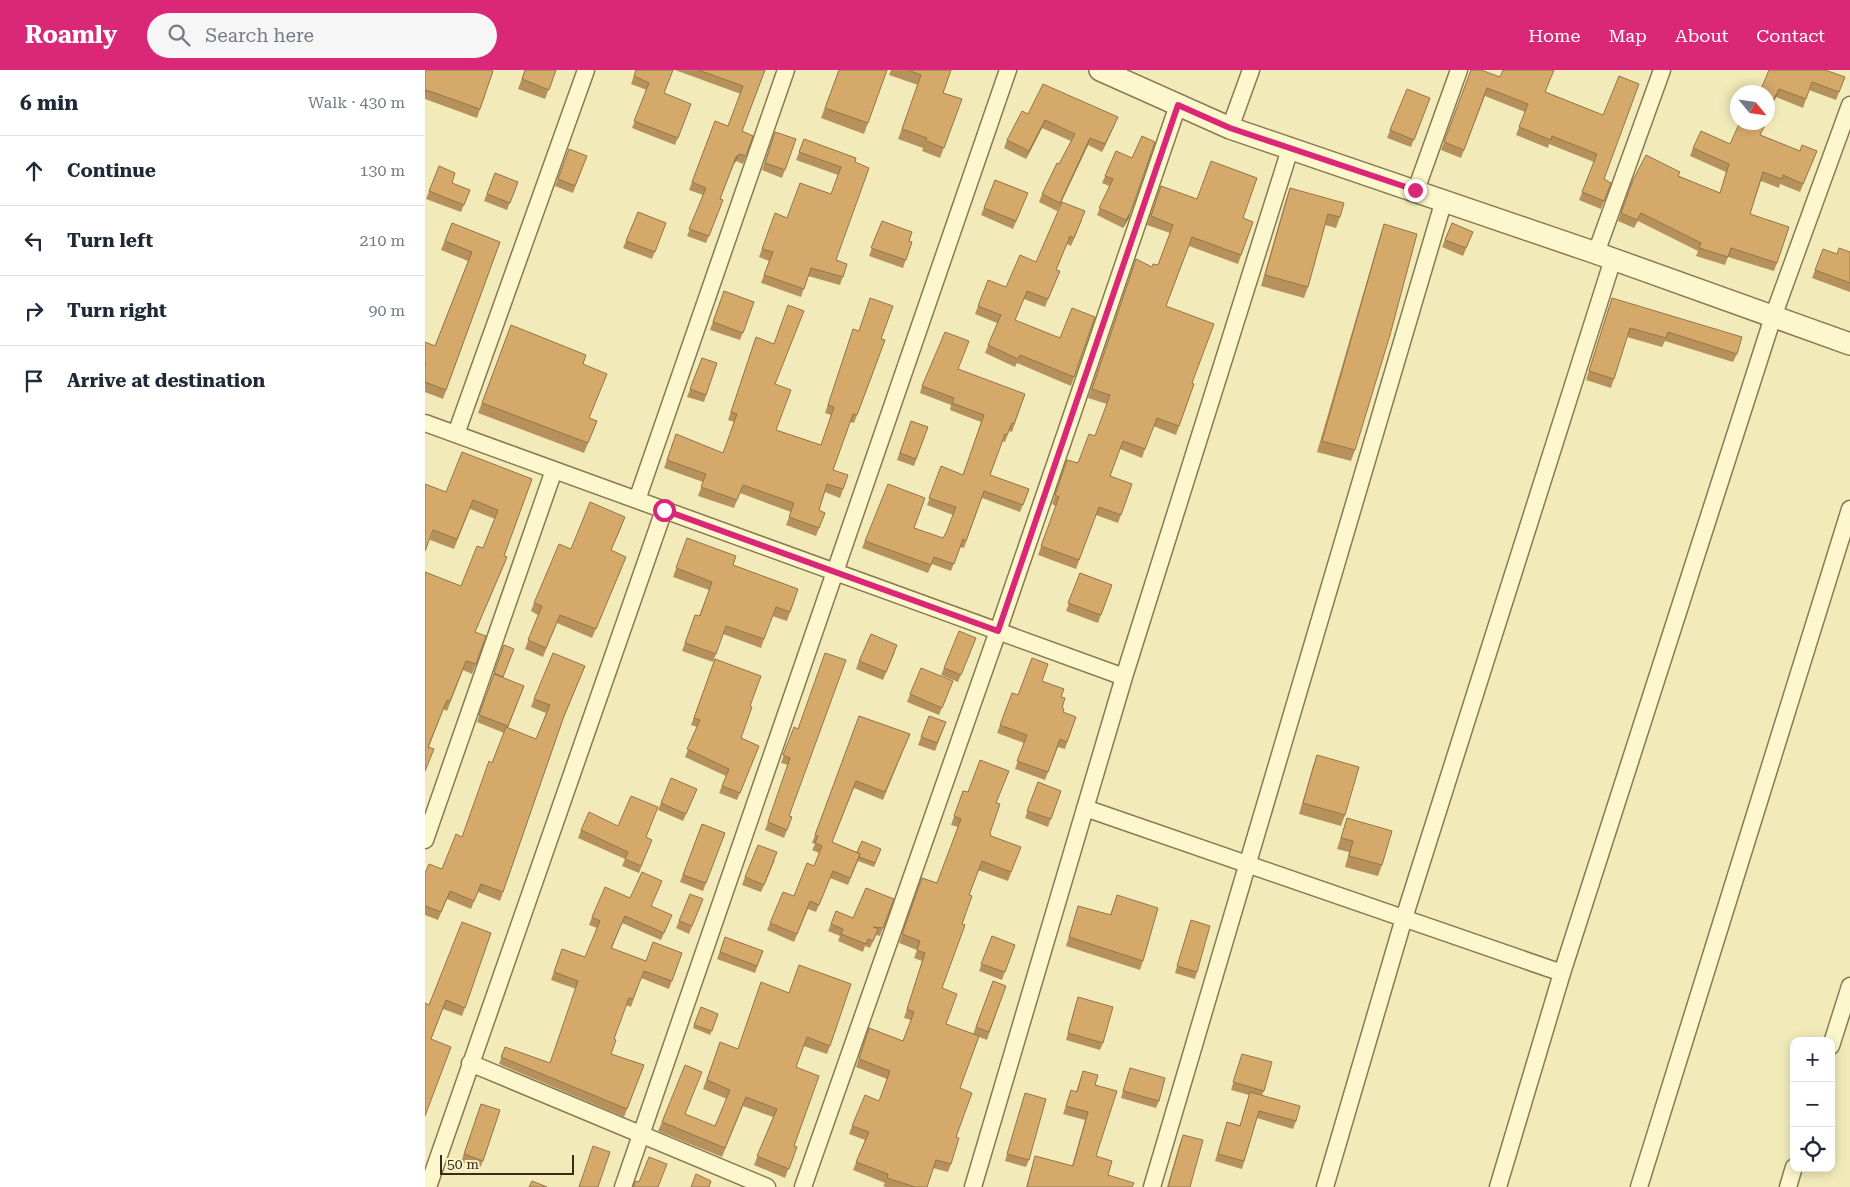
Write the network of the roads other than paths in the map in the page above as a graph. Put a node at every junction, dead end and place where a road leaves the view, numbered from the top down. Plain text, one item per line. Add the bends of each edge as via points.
1 (586, 70) edge
2 (786, 70) edge
3 (1009, 70) edge
4 (1100, 70) edge
5 (1251, 70) edge
6 (1459, 70) edge
7 (1662, 70) edge
8 (1178, 105) junction
9 (1850, 105) edge
10 (1230, 128) junction
11 (1290, 149) junction
12 (1415, 190) junction
13 (1444, 200) junction
14 (1604, 256) junction
15 (1773, 317) junction
16 (1850, 344) edge
17 (425, 423) edge
18 (456, 434) junction
19 (554, 470) junction
20 (637, 500) junction
21 (1850, 509) edge
22 (664, 510) junction
23 (835, 572) junction
24 (998, 631) junction
25 (1124, 677) junction
26 (1085, 808) junction
27 (425, 840) edge
28 (1247, 864) junction
29 (1404, 918) junction
30 (1562, 974) junction
31 (1850, 986) edge
32 (1834, 1037) edge
33 (470, 1063) junction
34 (642, 1133) junction
35 (1792, 1172) edge
36 (428, 1187) edge
37 (623, 1187) edge
38 (767, 1187) edge
39 (803, 1187) edge
40 (973, 1187) edge
41 (1151, 1187) edge
42 (1325, 1187) edge
43 (1498, 1187) edge
44 (1639, 1187) edge
45 (1788, 1187) edge

1 - 18 street
2 - 20 street
3 - 23 street
4 - 8 street
5 - 10 street
6 - 12 street
7 - 14 street
8 - 10 street
8 - 24 street
9 - 15 street
10 - 11 street
11 - 12 street
11 - 25 street
12 - 13 street
13 - 14 street
13 - 28 street
14 - 15 street
14 - 29 street
15 - 16 street
15 - 30 street
17 - 18 street
18 - 19 street
19 - 20 street
19 - 27 street
20 - 22 street
21 - 44 street
22 - 23 street
22 - 33 street
23 - 24 street
23 - 34 street
24 - 25 street
24 - 39 street
25 - 26 street
26 - 28 street
26 - 40 street
28 - 29 street
28 - 41 street
29 - 30 street
29 - 42 street
30 - 43 street
31 - 32 street
33 - 34 street
33 - 36 street
34 - 37 street
34 - 38 street
35 - 45 street

